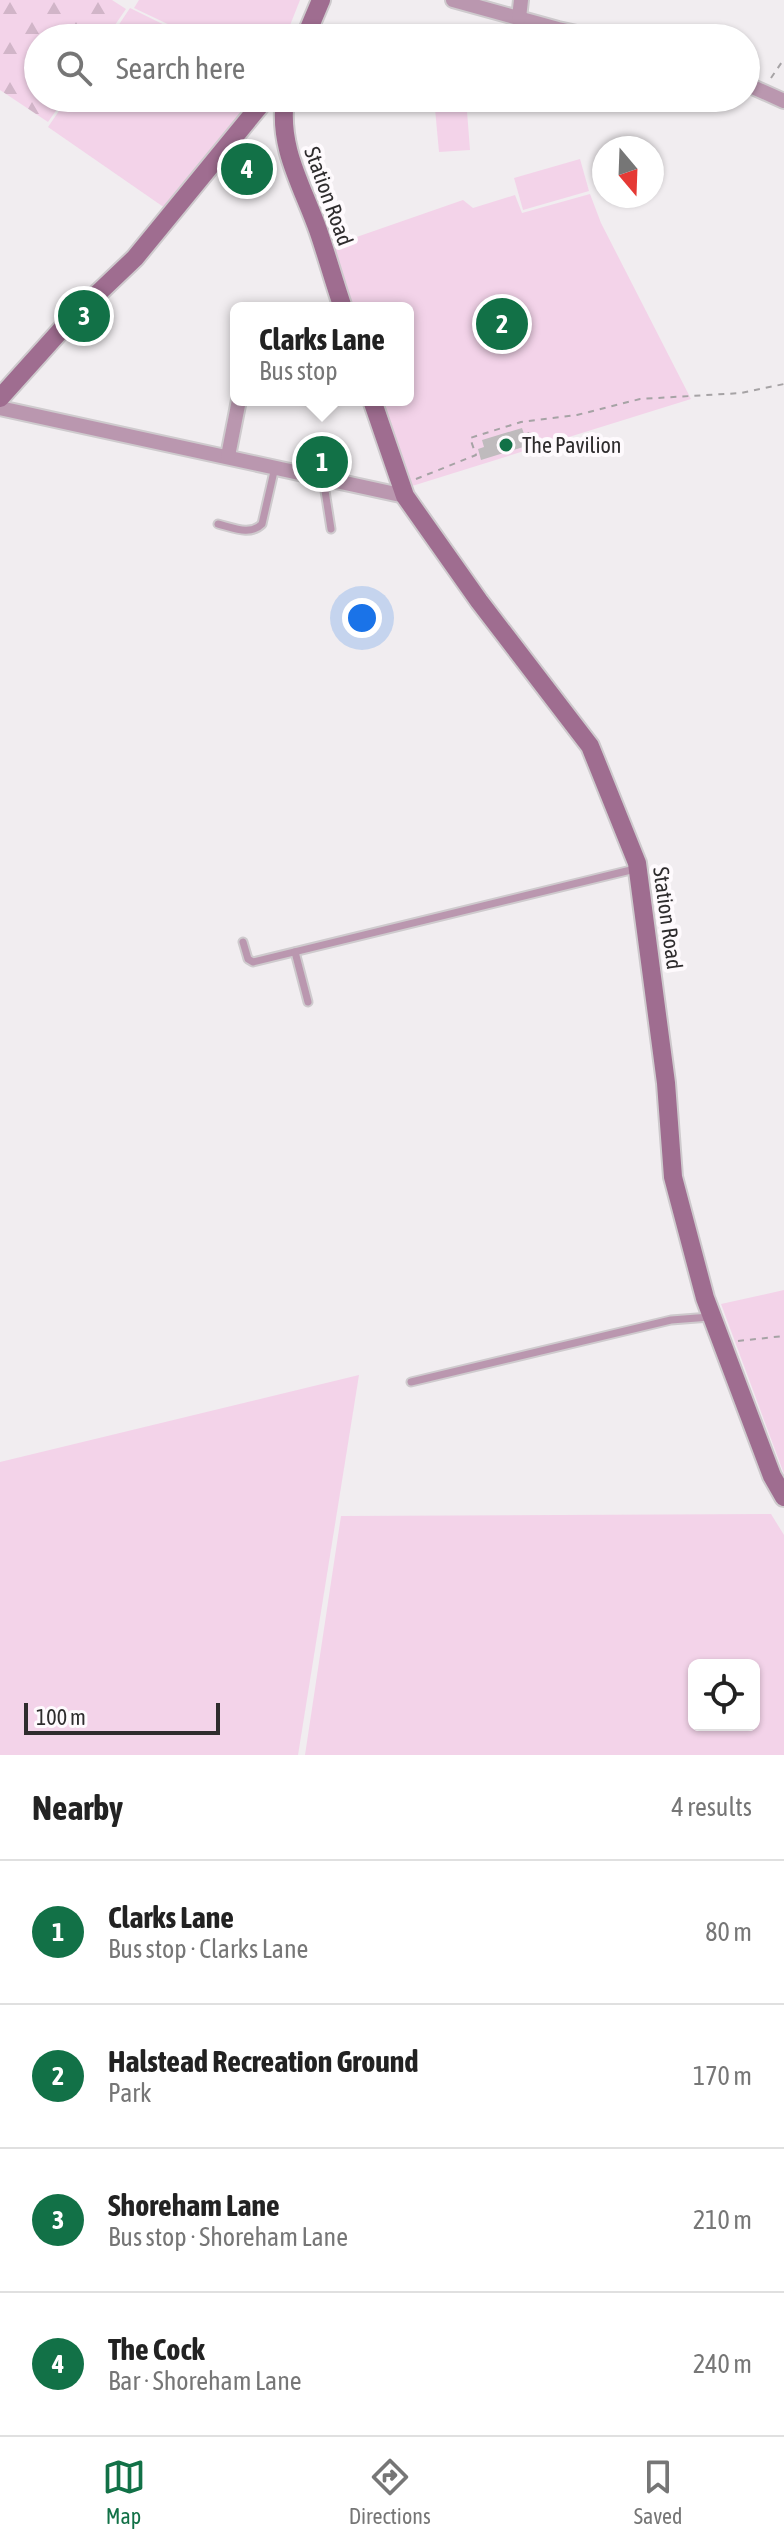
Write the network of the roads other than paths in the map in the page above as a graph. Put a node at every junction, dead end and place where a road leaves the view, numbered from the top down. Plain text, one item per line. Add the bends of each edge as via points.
1 (321, 0) edge
2 (453, 0) edge
3 (521, 0) edge
4 (519, 18) junction
5 (311, 24) edge
6 (543, 24) edge
7 (760, 89) edge
8 (784, 101) edge
9 (255, 112) edge
10 (284, 112) edge
11 (341, 302) edge
12 (0, 398) edge
13 (238, 406) edge
14 (374, 406) edge
15 (0, 408) edge
16 (228, 456) junction
17 (275, 467) junction
18 (323, 478) junction
19 (402, 491) junction
20 (218, 524) dead end
21 (331, 529) dead end
22 (637, 869) junction
23 (243, 942) dead end
24 (295, 952) junction
25 (308, 1002) dead end
26 (713, 1317) junction
27 (411, 1382) dead end
28 (784, 1497) edge

1 - 5 street
2 - 4 street
3 - 4 street
4 - 6 street
7 - 8 street
9 - 12 street via 135,258
10 - 11 street, Station Road via 285,147
13 - 16 street
14 - 19 street, Station Road
15 - 16 street
16 - 17 street
17 - 18 street
17 - 20 lane via 259,528 248,532
18 - 19 street
18 - 21 lane
19 - 22 street, Station Road via 590,746
22 - 24 lane
22 - 26 street, Station Road via 673,1177
23 - 24 lane via 253,962
24 - 25 lane
26 - 27 lane via 671,1320
26 - 28 street, Station Road

